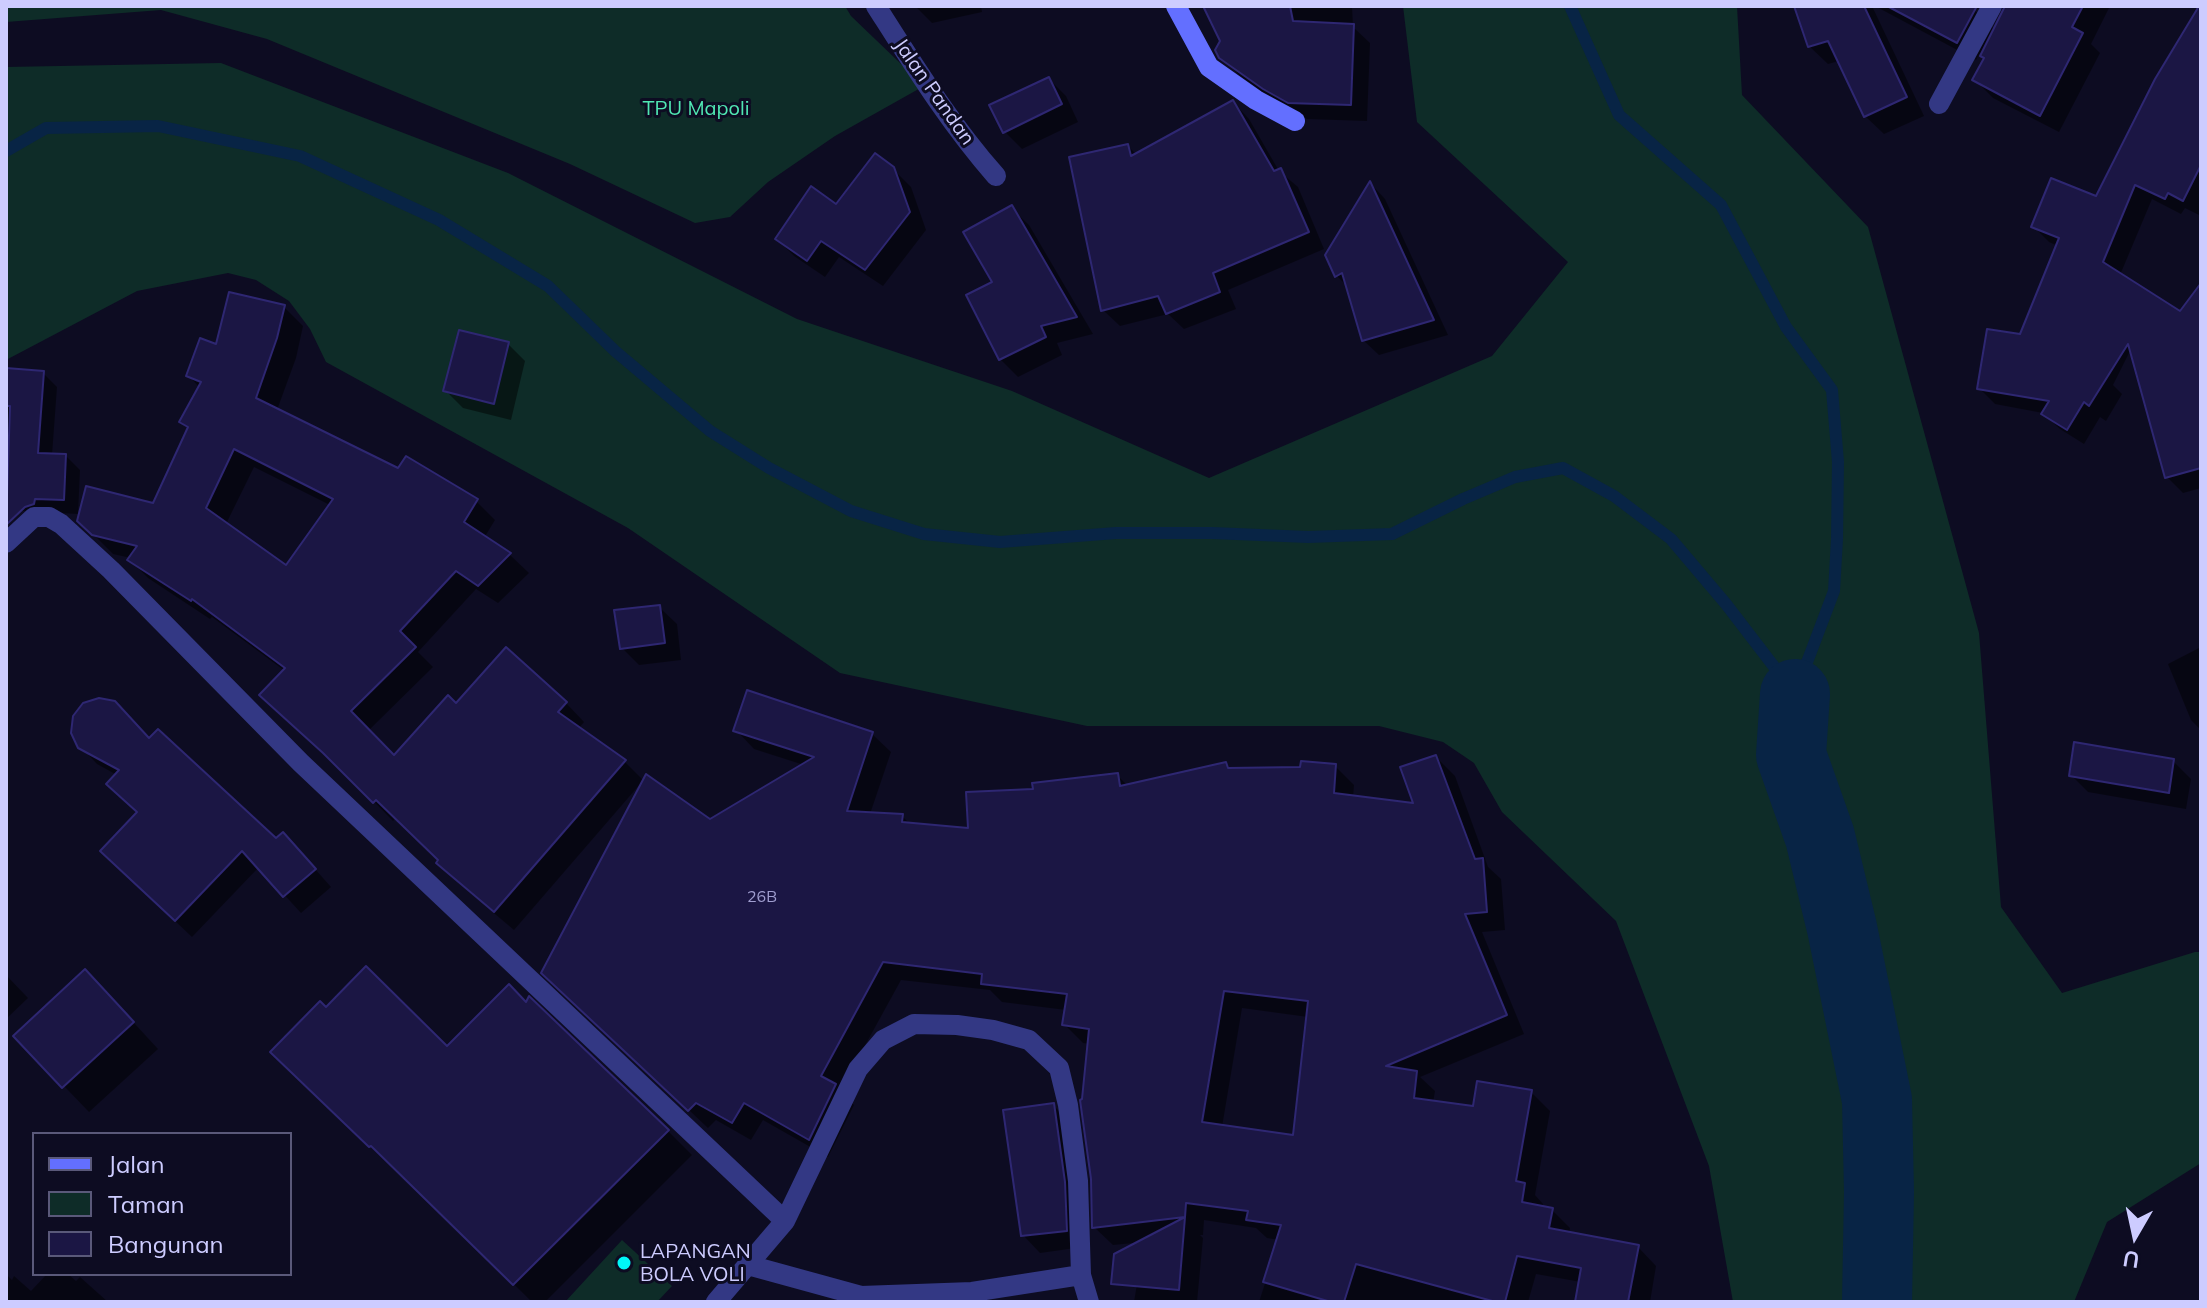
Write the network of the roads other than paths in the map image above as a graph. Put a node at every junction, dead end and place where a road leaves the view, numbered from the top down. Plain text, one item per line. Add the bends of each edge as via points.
1 (876, 6) edge
2 (1176, 6) edge
3 (1992, 6) edge
4 (1939, 104) dead end
5 (1295, 121) dead end
6 (996, 176) dead end
7 (6, 543) edge
8 (785, 1221) junction
9 (748, 1265) junction
10 (1081, 1275) junction
11 (716, 1302) edge
12 (1089, 1302) edge

1 - 6 street, Jalan Pandan
2 - 5 street via 1209,67
3 - 4 street
7 - 8 street via 34,517 61,524 301,763
8 - 9 street
8 - 10 street via 858,1069 883,1040 914,1024 993,1030 1029,1040 1059,1068 1078,1181
9 - 10 street via 861,1296 972,1292
9 - 11 street
10 - 12 street

